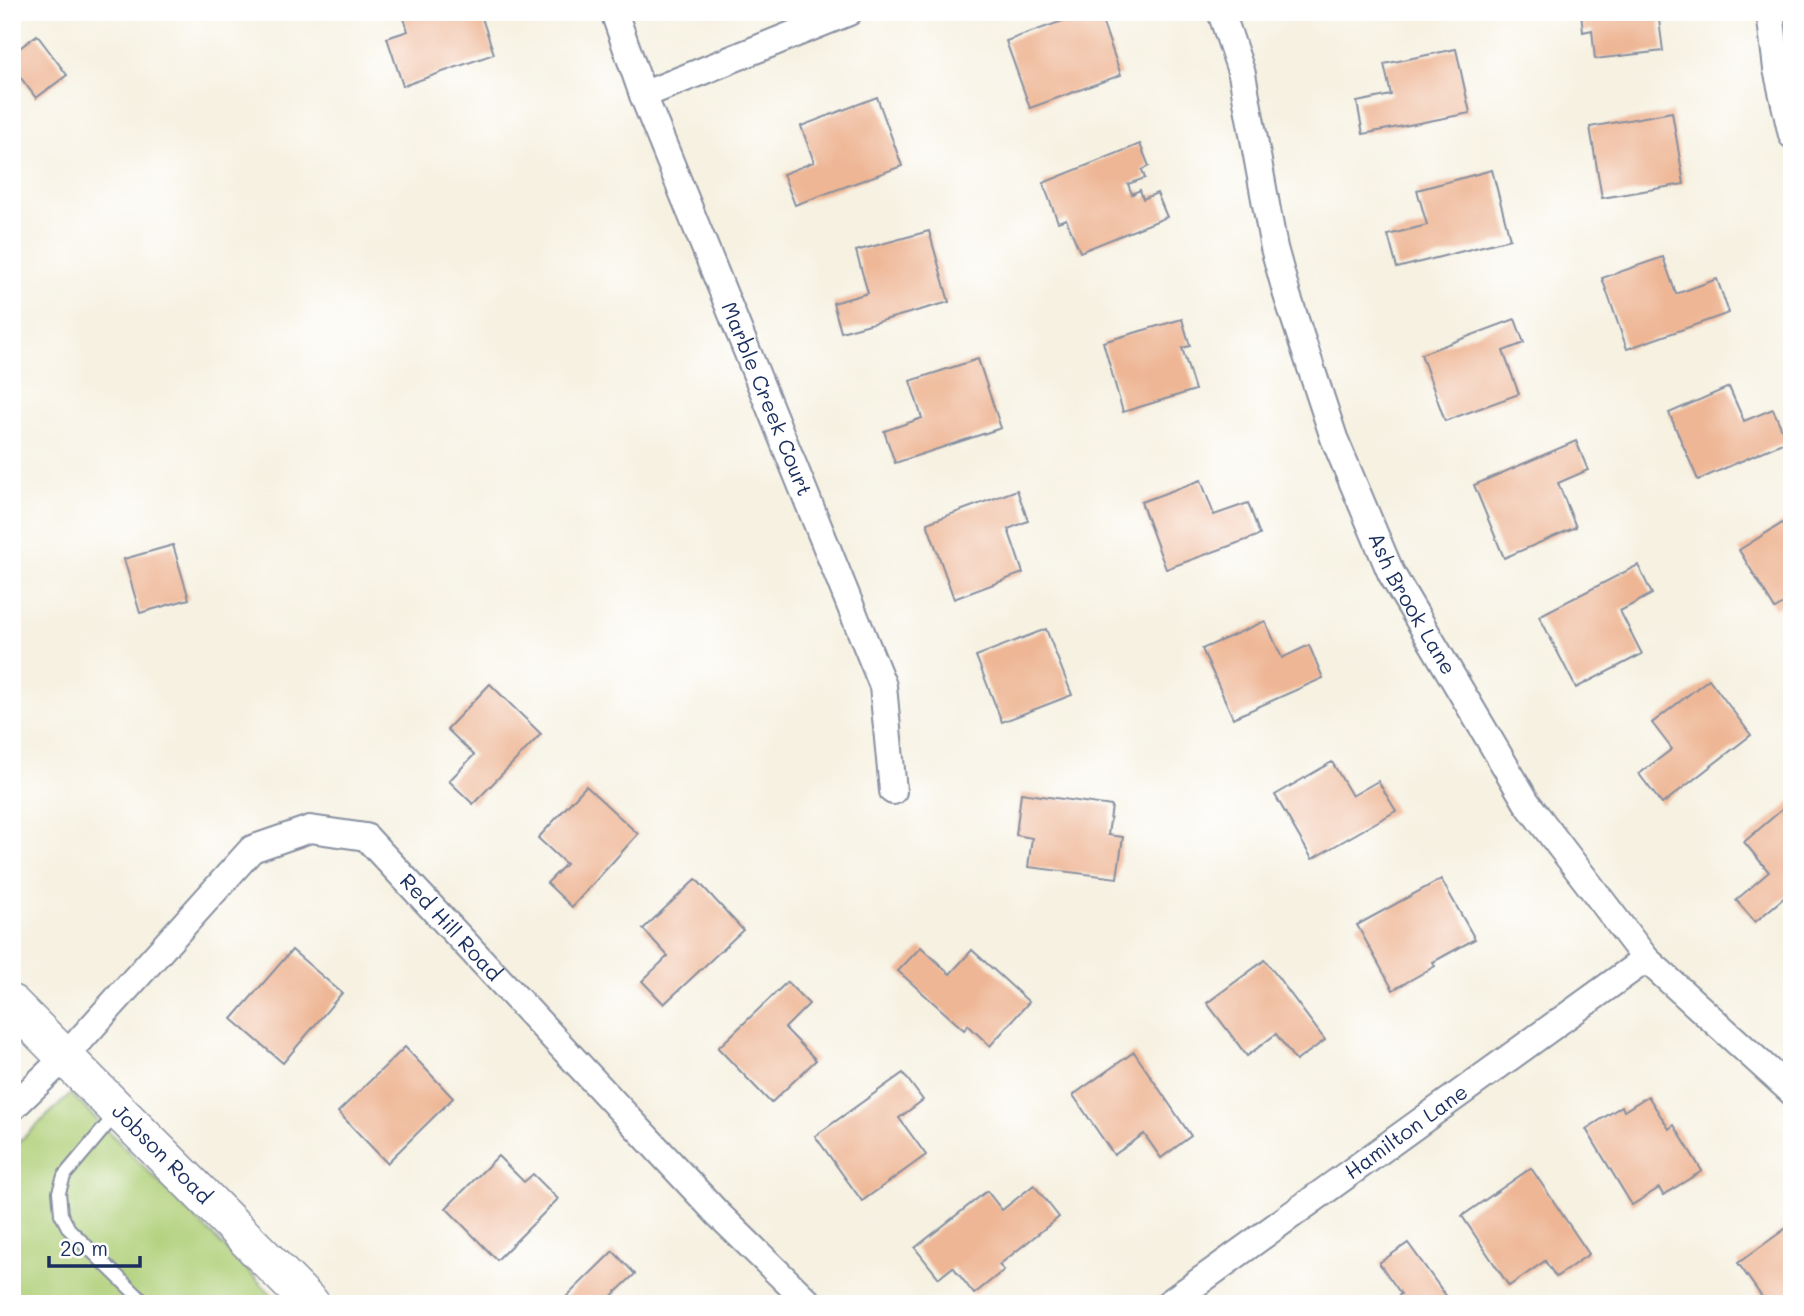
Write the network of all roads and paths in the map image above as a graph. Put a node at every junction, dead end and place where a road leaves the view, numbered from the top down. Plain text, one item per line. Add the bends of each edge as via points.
1 (614, 12) edge
2 (849, 12) edge
3 (1221, 12) edge
4 (1770, 12) edge
5 (643, 95) junction
6 (1792, 135) edge
7 (893, 791) dead end
8 (1646, 959) junction
9 (12, 1004) edge
10 (64, 1058) junction
11 (1792, 1092) edge
12 (12, 1108) edge
13 (118, 1111) junction
14 (146, 1304) edge
15 (311, 1304) edge
16 (810, 1304) edge
17 (1168, 1304) edge

1 - 5 street, Marble Creek Court
2 - 5 street
3 - 8 street, Ash Brook Lane via 1242,74 1287,295 1334,438 1391,573 1527,803
4 - 6 street
5 - 7 street, Marble Creek Court via 883,686
8 - 11 street, Ash Brook Lane
8 - 17 street, Hamilton Lane
9 - 10 street, Jobson Road
10 - 12 street, Red Hill Road
10 - 13 street, Jobson Road
10 - 16 street, Red Hill Road via 252,849 310,829 366,837 718,1214
13 - 14 lane via 64,1176 59,1192 61,1214 69,1229
13 - 15 street, Jobson Road

